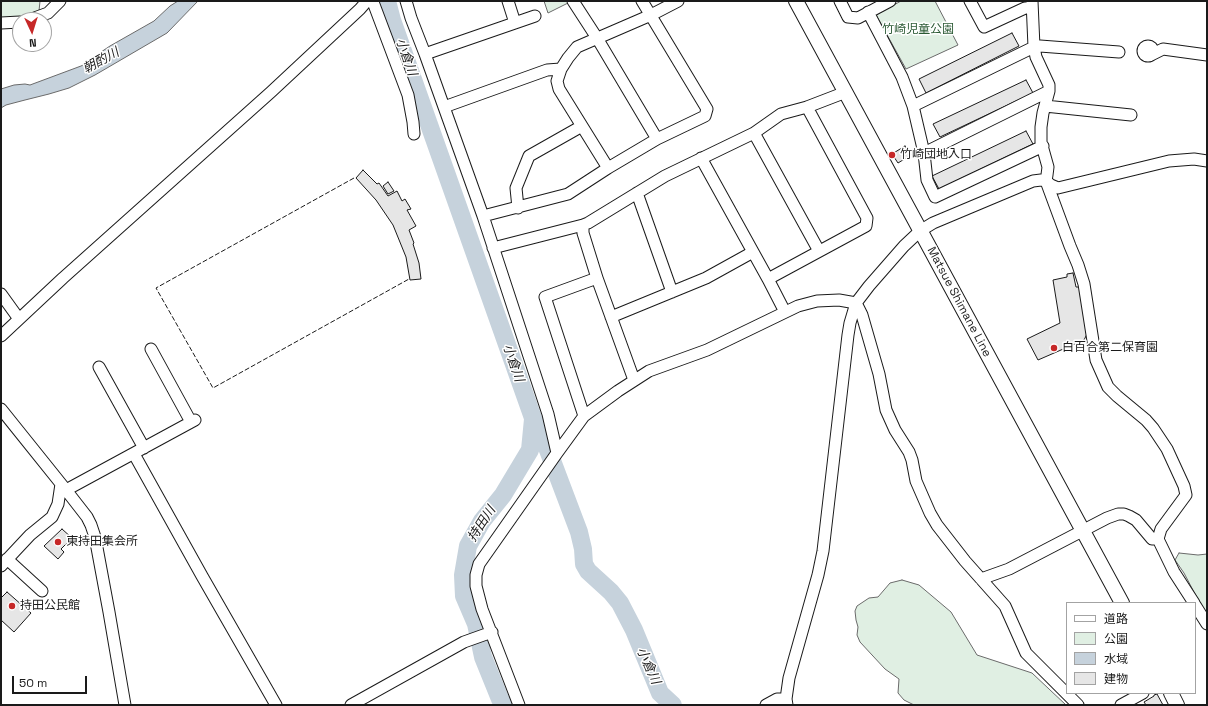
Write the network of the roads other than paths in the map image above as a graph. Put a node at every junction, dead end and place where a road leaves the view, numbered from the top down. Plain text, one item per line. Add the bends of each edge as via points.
1 (60, 1) edge
2 (406, 1) edge
3 (508, 1) edge
4 (573, 1) edge
5 (642, 1) edge
6 (678, 1) edge
7 (796, 1) edge
8 (840, 1) edge
9 (890, 1) edge
10 (970, 1) edge
11 (370, 2) edge
12 (1032, 4) edge
13 (49, 12) edge
14 (868, 12) junction
15 (651, 15) junction
16 (535, 16) dead end
17 (12, 22) edge
18 (1, 23) edge
19 (515, 23) junction
20 (596, 38) junction
21 (1034, 47) junction
22 (1119, 52) dead end
23 (425, 54) junction
24 (1151, 55) dead end
25 (1207, 55) edge
26 (561, 69) junction
27 (1049, 91) junction
28 (846, 92) junction
29 (913, 106) junction
30 (1045, 106) junction
31 (444, 107) junction
32 (807, 107) junction
33 (1131, 114) dead end
34 (582, 126) junction
35 (754, 132) junction
36 (414, 134) dead end
37 (657, 139) junction
38 (1043, 146) junction
39 (924, 153) junction
40 (701, 158) junction
41 (1207, 160) edge
42 (608, 168) junction
43 (1046, 181) junction
44 (637, 193) junction
45 (518, 208) junction
46 (483, 216) junction
47 (583, 225) junction
48 (920, 230) junction
49 (492, 248) junction
50 (819, 251) junction
51 (753, 252) junction
52 (597, 278) junction
53 (768, 279) junction
54 (672, 292) junction
55 (1, 294) edge
56 (856, 303) junction
57 (785, 312) junction
58 (611, 317) junction
59 (19, 319) junction
60 (1, 336) edge
61 (151, 349) dead end
62 (99, 367) dead end
63 (634, 380) junction
64 (1, 409) edge
65 (584, 416) junction
66 (139, 451) junction
67 (556, 454) junction
68 (64, 487) junction
69 (1082, 531) junction
70 (1158, 539) junction
71 (4, 563) edge
72 (981, 579) junction
73 (42, 591) dead end
74 (1121, 602) edge
75 (1193, 602) edge
76 (1196, 607) edge
77 (1207, 624) edge
78 (490, 632) junction
79 (1066, 693) edge
80 (1067, 694) edge
81 (1141, 694) edge
82 (1172, 694) edge
83 (786, 702) edge
84 (125, 705) edge
85 (276, 705) edge
86 (351, 705) edge
87 (519, 705) edge
88 (766, 705) edge
89 (1078, 705) edge
90 (1121, 705) edge
91 (1177, 705) edge

1 - 13 street
2 - 23 street
3 - 19 street
4 - 20 street
5 - 15 street
6 - 15 street
7 - 28 main road, Matsue Shimane Line
8 - 14 street via 848,18 858,18
9 - 14 street
10 - 12 street via 984,27
11 - 36 street via 408,95
11 - 59 street
12 - 21 street
14 - 29 street via 902,77
15 - 20 street
15 - 37 street via 707,109 705,116
16 - 19 street
17 - 18 street
19 - 23 street
20 - 26 street via 578,48
20 - 37 street
21 - 22 street
21 - 27 street via 1036,57 1048,80
21 - 29 street
23 - 31 street
24 - 25 street via 1163,48
26 - 31 street via 547,70
26 - 34 street via 557,81 559,89
27 - 30 street
27 - 39 street
28 - 32 street
28 - 48 main road, Matsue Shimane Line
29 - 39 street
30 - 33 street
30 - 38 street via 1040,135
31 - 46 street
32 - 35 street via 781,114
32 - 50 street via 867,218 866,226
34 - 42 street
34 - 45 street via 529,156 516,188
35 - 40 street
35 - 50 street
37 - 42 street
38 - 39 street via 935,197 927,180
38 - 43 street via 1048,167
40 - 44 street
40 - 51 street
41 - 43 street via 1169,161 1058,188
42 - 45 street via 568,194
43 - 48 street via 1033,181
43 - 70 street via 1084,284 1096,360 1108,387 1153,428 1167,449 1184,486 1186,495 1160,529
44 - 47 street
44 - 54 street
45 - 46 street
46 - 49 street
47 - 49 street
47 - 52 street via 583,233
48 - 56 street
48 - 69 main road, Matsue Shimane Line
49 - 67 street via 548,414
50 - 53 street
51 - 53 street
51 - 54 street via 706,278
52 - 58 street
52 - 65 street via 545,298
53 - 57 street
54 - 58 street
55 - 59 street
56 - 57 street via 817,300
56 - 72 street via 862,315 879,374 886,410 909,452 916,480 930,513 948,540
56 - 83 street via 848,335 823,551 789,678
57 - 63 street via 707,350 649,371
58 - 63 street
59 - 60 street
61 - 66 street via 193,421
62 - 66 street
63 - 65 street
64 - 68 street
65 - 67 street
66 - 68 street
66 - 85 street via 202,576
67 - 78 street via 479,564 476,586
68 - 71 street via 52,517 30,535
68 - 84 street via 87,517 95,538
69 - 70 street via 1113,515 1124,514 1136,520 1152,539
69 - 72 street via 1009,569
69 - 74 main road, Matsue Shimane Line
70 - 75 street
71 - 73 street
72 - 79 street via 1005,606 1026,653
76 - 77 street
78 - 86 street via 467,641
78 - 87 street
80 - 89 street
81 - 90 street
82 - 91 main road
83 - 88 street via 777,700

